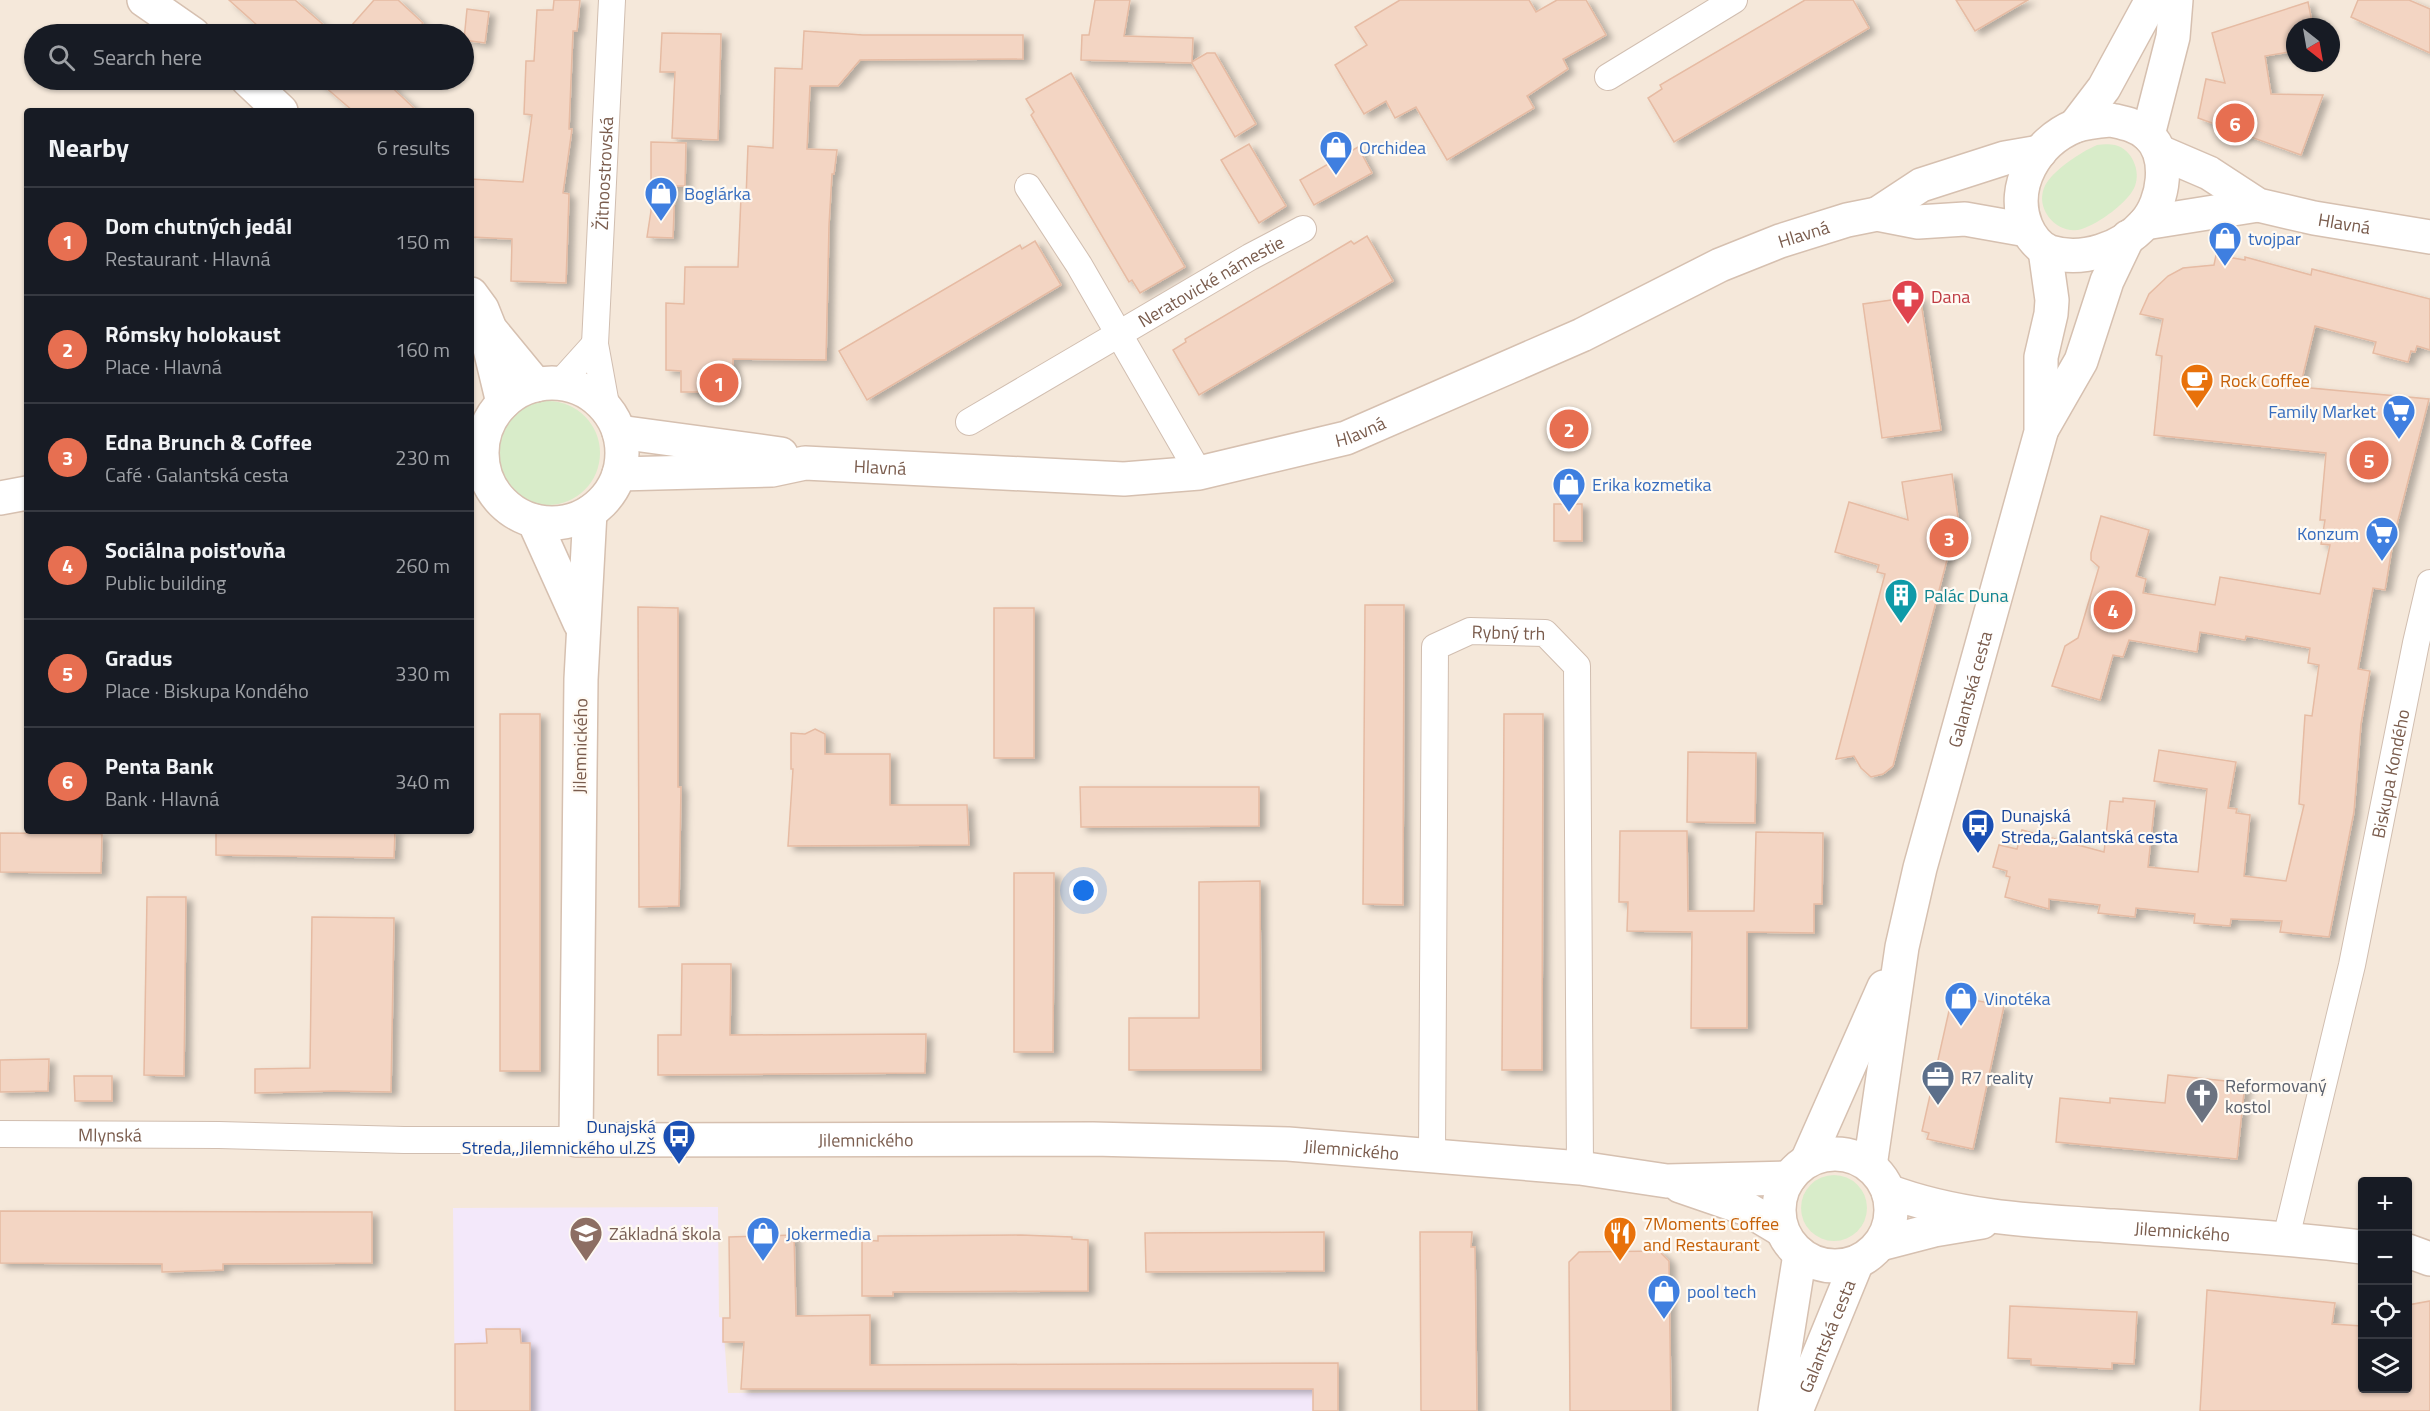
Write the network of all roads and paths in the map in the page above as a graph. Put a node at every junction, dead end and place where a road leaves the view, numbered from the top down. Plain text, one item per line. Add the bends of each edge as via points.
1 (144, 0) edge
2 (612, 0) edge
3 (1734, 0) edge
4 (2163, 0) edge
5 (2175, 0) edge
6 (179, 24) edge
7 (1608, 77) dead end
8 (259, 90) edge
9 (278, 108) edge
10 (2075, 126) junction
11 (2154, 144) junction
12 (2040, 152) junction
13 (1028, 187) dead end
14 (2258, 205) junction
15 (1877, 214) junction
16 (1303, 229) dead end
17 (2137, 230) junction
18 (2430, 237) edge
19 (2036, 240) junction
20 (474, 298) edge
21 (489, 329) junction
22 (1120, 335) junction
23 (595, 344) junction
24 (548, 384) junction
25 (503, 403) junction
26 (613, 421) junction
27 (969, 422) dead end
28 (2041, 432) junction
29 (477, 453) edge
30 (805, 463) junction
31 (1199, 473) junction
32 (619, 474) junction
33 (24, 494) edge
34 (0, 498) edge
35 (590, 512) junction
36 (534, 521) junction
37 (2430, 584) edge
38 (582, 627) junction
39 (2423, 645) edge
40 (1902, 947) junction
41 (0, 1134) edge
42 (576, 1140) junction
43 (1432, 1154) junction
44 (1580, 1168) junction
45 (1798, 1169) junction
46 (1879, 1179) junction
47 (1667, 1181) junction
48 (2002, 1218) junction
49 (2286, 1238) junction
50 (1791, 1242) junction
51 (2358, 1247) edge
52 (2412, 1252) edge
53 (1868, 1253) junction
54 (2430, 1259) edge
55 (1775, 1411) edge
56 (1796, 1411) edge

1 - 6 main road
2 - 23 street, Žitnoostrovská
3 - 7 street
4 - 10 main road via 2147,9 2104,88
5 - 11 main road via 2173,37
8 - 9 main road
10 - 11 main road via 2110,120 2131,124
10 - 12 main road
11 - 14 main road
11 - 17 main road via 2162,177 2158,201
12 - 15 main road via 2005,158 1921,185
12 - 19 main road via 2027,169 2020,194 2021,215
13 - 22 street, Neratovické námestie
14 - 17 main road
14 - 18 main road, Hlavná
15 - 19 main road via 1918,222 1965,219
15 - 31 main road, Hlavná via 1780,241 1720,265 1582,336 1346,438
16 - 22 street, Neratovické námestie
17 - 19 main road via 2107,249 2088,255 2066,257
17 - 28 main road via 2107,281 2081,361
19 - 28 main road via 2052,300 2041,357
20 - 21 main road
21 - 24 main road
21 - 25 main road
22 - 27 street, Neratovické námestie
22 - 31 street, Neratovické námestie
23 - 24 street
23 - 26 street, Žitnoostrovská
24 - 25 main road via 519,392
24 - 26 main road via 585,391
25 - 29 main road
26 - 30 main road, Hlavná via 776,452
26 - 32 main road via 622,449
28 - 40 main road, Galantská cesta via 1920,868
29 - 36 main road via 496,495 513,512
30 - 31 main road, Hlavná via 1124,480
30 - 32 main road, Hlavná via 772,470
32 - 35 main road via 611,492
33 - 34 main road
35 - 36 main road via 567,522
35 - 38 main road, Jilemnického
36 - 38 main road, Jilemnického
37 - 39 street, Biskupa Kondého
38 - 42 main road, Jilemnického
39 - 49 street, Biskupa Kondého
40 - 45 main road, Galantská cesta
40 - 46 main road, Galantská cesta via 1873,1133
41 - 42 street, Mlynská
42 - 43 main road, Jilemnického via 1094,1139 1288,1144
43 - 44 main road, Jilemnického
43 - 44 street, Rybný trh via 1435,647 1470,631 1545,633 1577,666
44 - 47 main road, Jilemnického
45 - 46 main road via 1822,1155 1838,1154 1854,1157
45 - 47 main road, Jilemnického
45 - 50 main road via 1779,1200 1778,1215
46 - 48 main road, Jilemnického via 1912,1200
46 - 53 main road via 1891,1216 1887,1231
47 - 50 main road, Jilemnického via 1747,1209
48 - 49 main road, Jilemnického
48 - 53 main road, Jilemnického via 1934,1230
49 - 51 main road, Jilemnického
50 - 53 main road via 1813,1262 1827,1266 1842,1266
50 - 55 main road, Galantská cesta
52 - 54 main road
53 - 56 main road, Galantská cesta

